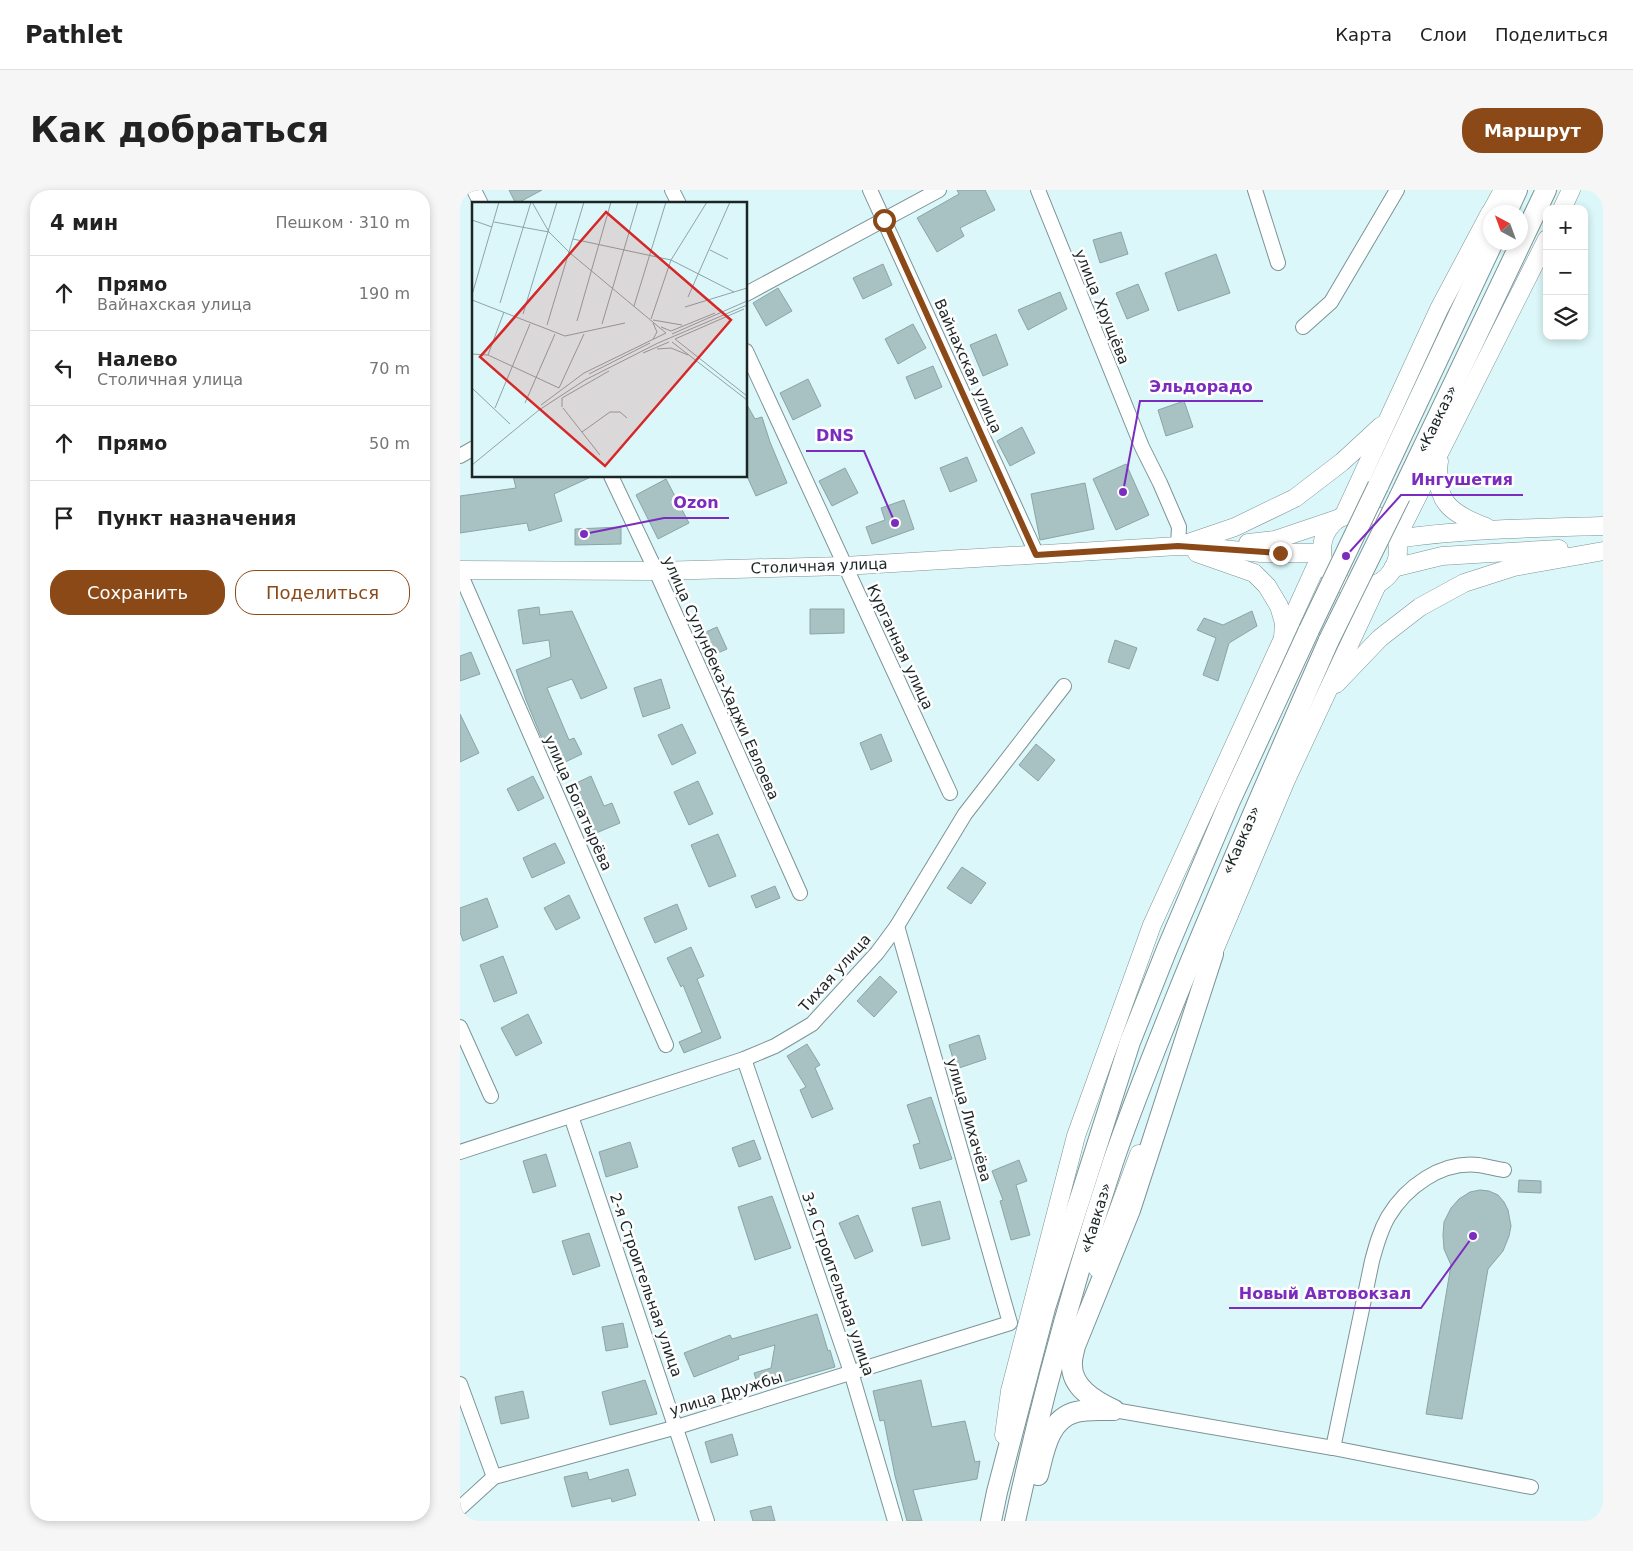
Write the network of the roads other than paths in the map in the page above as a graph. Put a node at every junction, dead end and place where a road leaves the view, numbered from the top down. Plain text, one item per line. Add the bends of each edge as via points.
1 (474, 190) edge
2 (672, 190) edge
3 (870, 190) edge
4 (939, 190) edge
5 (1038, 190) edge
6 (1255, 190) edge
7 (1397, 190) edge
8 (1503, 190) edge
9 (1517, 190) edge
10 (1546, 190) edge
11 (1572, 190) edge
12 (480, 202) edge
13 (678, 202) edge
14 (1495, 205) edge
15 (1510, 205) edge
16 (1564, 205) edge
17 (884, 220) junction
18 (1483, 228) edge
19 (1543, 248) edge
20 (1489, 250) edge
21 (1278, 263) dead end
22 (748, 293) edge
23 (1303, 327) dead end
24 (748, 355) edge
25 (1389, 419) junction
26 (472, 449) edge
27 (1441, 451) junction
28 (460, 456) edge
29 (612, 478) edge
30 (1343, 517) junction
31 (1603, 526) edge
32 (1491, 529) junction
33 (1396, 539) junction
34 (1178, 546) junction
35 (1603, 546) edge
36 (1203, 547) junction
37 (1603, 551) edge
38 (1322, 553) junction
39 (1036, 555) junction
40 (844, 566) junction
41 (1393, 568) junction
42 (460, 571) edge
43 (656, 571) junction
44 (1378, 583) junction
45 (1283, 642) junction
46 (1064, 686) dead end
47 (1322, 700) junction
48 (950, 793) dead end
49 (800, 893) dead end
50 (897, 926) junction
51 (1212, 954) junction
52 (460, 1027) edge
53 (666, 1045) dead end
54 (744, 1059) junction
55 (490, 1096) dead end
56 (571, 1116) junction
57 (460, 1152) edge
58 (1504, 1170) dead end
59 (1010, 1323) joint
60 (851, 1372) junction
61 (460, 1384) edge
62 (1042, 1400) junction
63 (1114, 1410) junction
64 (677, 1427) junction
65 (1333, 1448) junction
66 (494, 1477) junction
67 (1531, 1487) dead end
68 (996, 1492) junction
69 (460, 1508) edge
70 (707, 1521) edge
71 (895, 1521) edge
72 (991, 1521) edge
73 (1015, 1521) edge
74 (1026, 1521) edge

1 - 12 street
2 - 13 street
3 - 17 street, Вайнахская улица
4 - 17 street
5 - 34 street, улица Хрущёва via 1142,447 1179,527
6 - 21 street
7 - 23 street via 1331,302
8 - 14 main road
9 - 15 highway
10 - 62 highway, «Кавказ», bridge via 1329,640 1220,889 1114,1161
11 - 16 main road
17 - 22 street
17 - 39 street, Вайнахская улица
18 - 25 main road via 1439,309
19 - 27 main road
20 - 68 highway, «Кавказ», bridge via 1229,803 1130,1042 1045,1308
24 - 40 street, Курганная улица
25 - 30 main road
25 - 34 main road via 1296,498 1235,527
26 - 28 street
27 - 32 main road via 1437,478 1442,496 1451,509 1466,520
27 - 33 main road
29 - 43 street, улица Сулунбека-Хаджи Евлоева
30 - 33 main road via 1356,512 1371,514 1389,526
30 - 36 main road via 1275,540
30 - 38 main road via 1327,532
31 - 32 main road
32 - 33 main road
33 - 41 main road via 1398,554
34 - 36 main road
34 - 39 main road, Столичная улица
34 - 45 main road via 1254,573 1267,586 1278,606 1284,623
35 - 41 main road via 1442,556
36 - 38 main road via 1261,553
37 - 47 main road via 1514,567 1464,583 1420,607 1380,638
38 - 44 main road via 1326,567 1342,583 1364,588
38 - 45 main road
39 - 40 main road, Столичная улица
40 - 43 main road, Столичная улица
40 - 48 street, Курганная улица
41 - 44 main road
42 - 43 main road, Столичная улица
42 - 53 street, улица Богатырёва
43 - 49 street, улица Сулунбека-Хаджи Евлоева
44 - 47 main road
45 - 68 main road via 1152,925 1076,1136 1010,1391
46 - 50 street, Тихая улица via 964,814
47 - 51 main road
50 - 54 street, Тихая улица via 877,954 812,1024 775,1046
50 - 59 street, улица Лихачёва
51 - 62 main road via 1092,1280
51 - 63 highway via 1130,1210 1075,1346 1072,1363 1080,1386 1087,1395
52 - 55 street
54 - 56 street, Тихая улица
54 - 60 street, 3-я Строительная улица
56 - 57 street, Тихая улица
56 - 64 street, 2-я Строительная улица
58 - 65 street via 1459,1165 1438,1171 1402,1197 1388,1218 1372,1261
59 - 60 street, улица Дружбы
60 - 64 street, улица Дружбы
60 - 71 street, 3-я Строительная улица
61 - 66 street
62 - 73 highway, «Кавказ»
63 - 65 street
63 - 74 highway via 1075,1412 1054,1428 1047,1440
64 - 66 street, улица Дружбы
64 - 70 street, 2-я Строительная улица
65 - 67 street
66 - 69 street, улица Дружбы
68 - 72 highway, «Кавказ»

